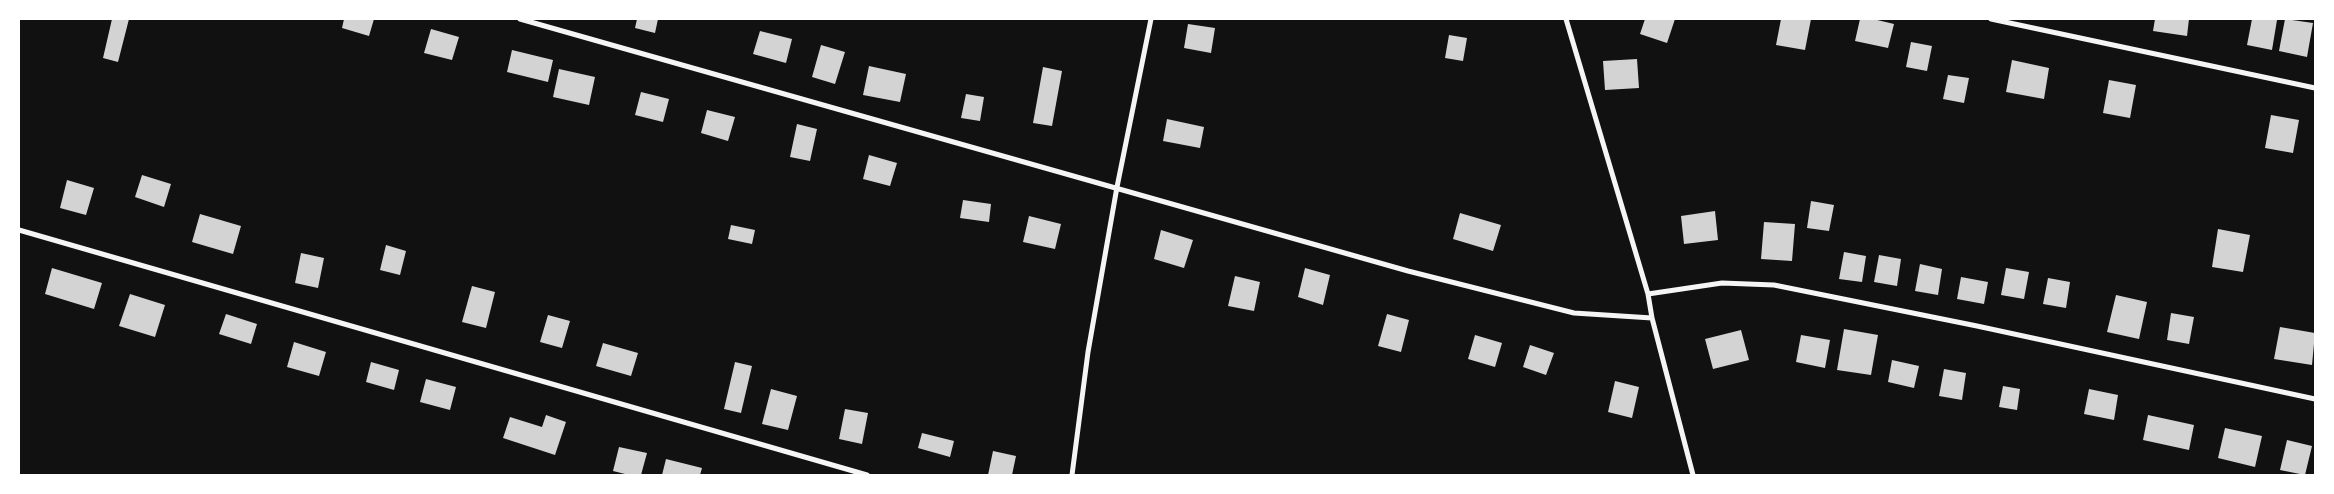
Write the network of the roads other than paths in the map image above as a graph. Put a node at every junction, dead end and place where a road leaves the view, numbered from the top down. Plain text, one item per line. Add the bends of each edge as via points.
1 (520, 19) edge
2 (1151, 19) edge
3 (1566, 19) edge
4 (1991, 19) edge
5 (2315, 88) edge
6 (1117, 187) junction
7 (19, 230) edge
8 (1648, 294) junction
9 (1652, 318) junction
10 (2315, 399) edge
11 (867, 475) edge
12 (1072, 475) edge
13 (1693, 475) edge

1 - 6 street
2 - 6 street
3 - 8 street
4 - 5 street
6 - 9 street via 1408,271 1574,313
6 - 12 street via 1088,352
7 - 11 street
8 - 9 street
8 - 10 street via 1722,283 1774,285
9 - 13 street

